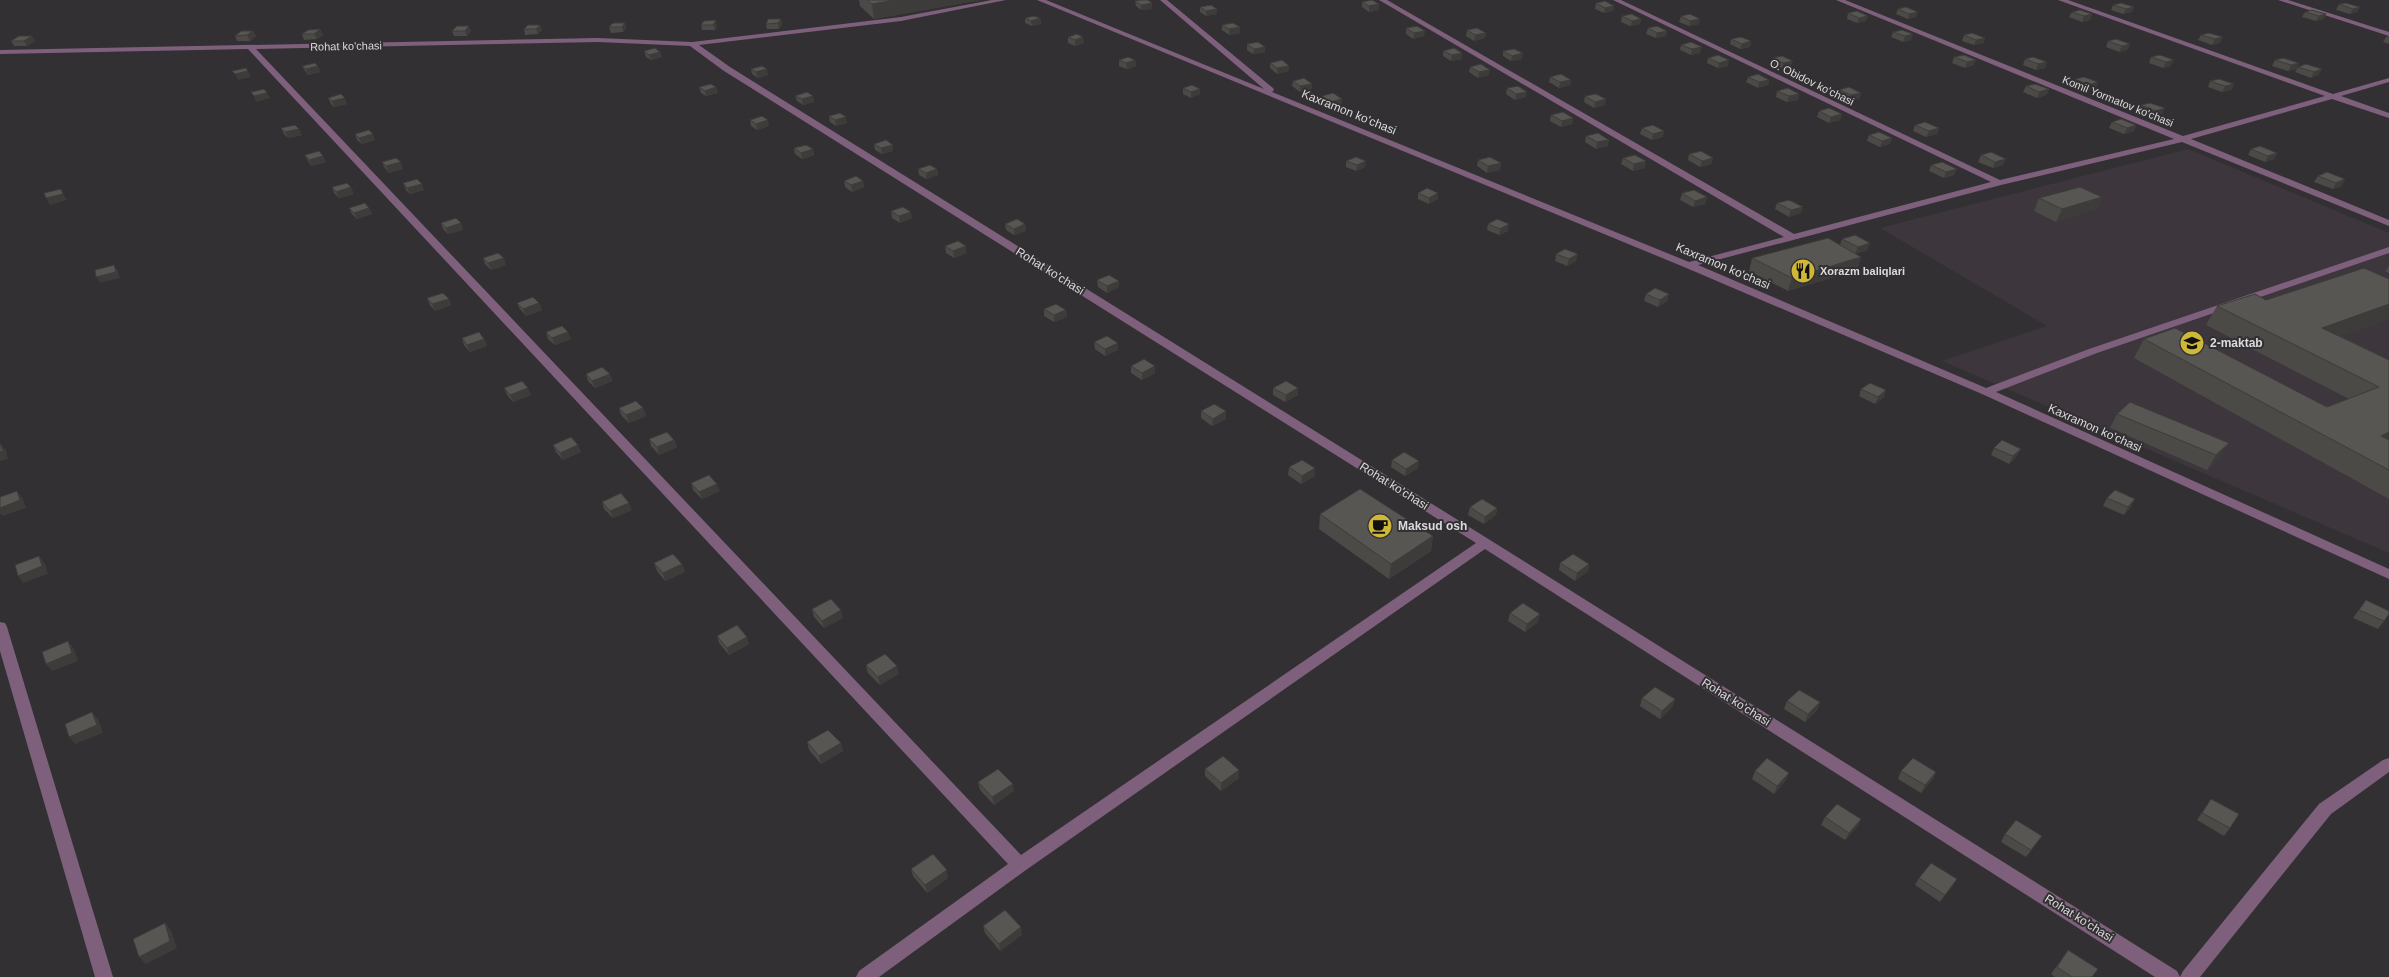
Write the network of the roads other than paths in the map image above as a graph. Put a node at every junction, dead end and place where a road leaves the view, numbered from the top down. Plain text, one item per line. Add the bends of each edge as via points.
1 (1003, 0) edge
2 (1040, 0) edge
3 (1163, 0) edge
4 (1382, 0) edge
5 (1616, 0) edge
6 (1839, 0) edge
7 (2061, 0) edge
8 (2281, 0) edge
9 (2389, 34) edge
10 (692, 44) junction
11 (252, 49) junction
12 (0, 52) edge
13 (2389, 80) edge
14 (2331, 96) junction
15 (1280, 98) junction
16 (2389, 116) edge
17 (2183, 139) junction
18 (1999, 183) junction
19 (2389, 223) edge
20 (1792, 237) junction
21 (2389, 250) edge
22 (1688, 265) junction
23 (1986, 392) junction
24 (1485, 542) junction
25 (2389, 574) edge
26 (0, 628) edge
27 (2389, 764) edge
28 (1020, 865) junction
29 (104, 977) edge
30 (865, 977) edge
31 (2171, 977) edge
32 (2189, 977) edge

1 - 10 street, Rohat ko'chasi via 901,19
2 - 15 street, Kaxramon ko'chasi
3 - 15 street
4 - 20 street
5 - 18 street, O. Obidov ko'chasi
6 - 17 street, Komil Yormatov ko'chasi
7 - 14 street
8 - 9 street
10 - 11 street, Rohat ko'chasi via 598,40
10 - 24 street, Rohat ko'chasi via 727,69
11 - 12 street, Rohat ko'chasi
11 - 28 street
13 - 14 street
14 - 16 street
14 - 17 street
15 - 22 street, Kaxramon ko'chasi
17 - 18 street
17 - 19 street, Komil Yormatov ko'chasi
18 - 20 street
20 - 22 street
21 - 23 street via 2093,351
22 - 23 street, Kaxramon ko'chasi
23 - 25 street, Kaxramon ko'chasi
24 - 28 street
24 - 31 street, Rohat ko'chasi
26 - 29 street
27 - 32 street via 2325,809
28 - 30 street

